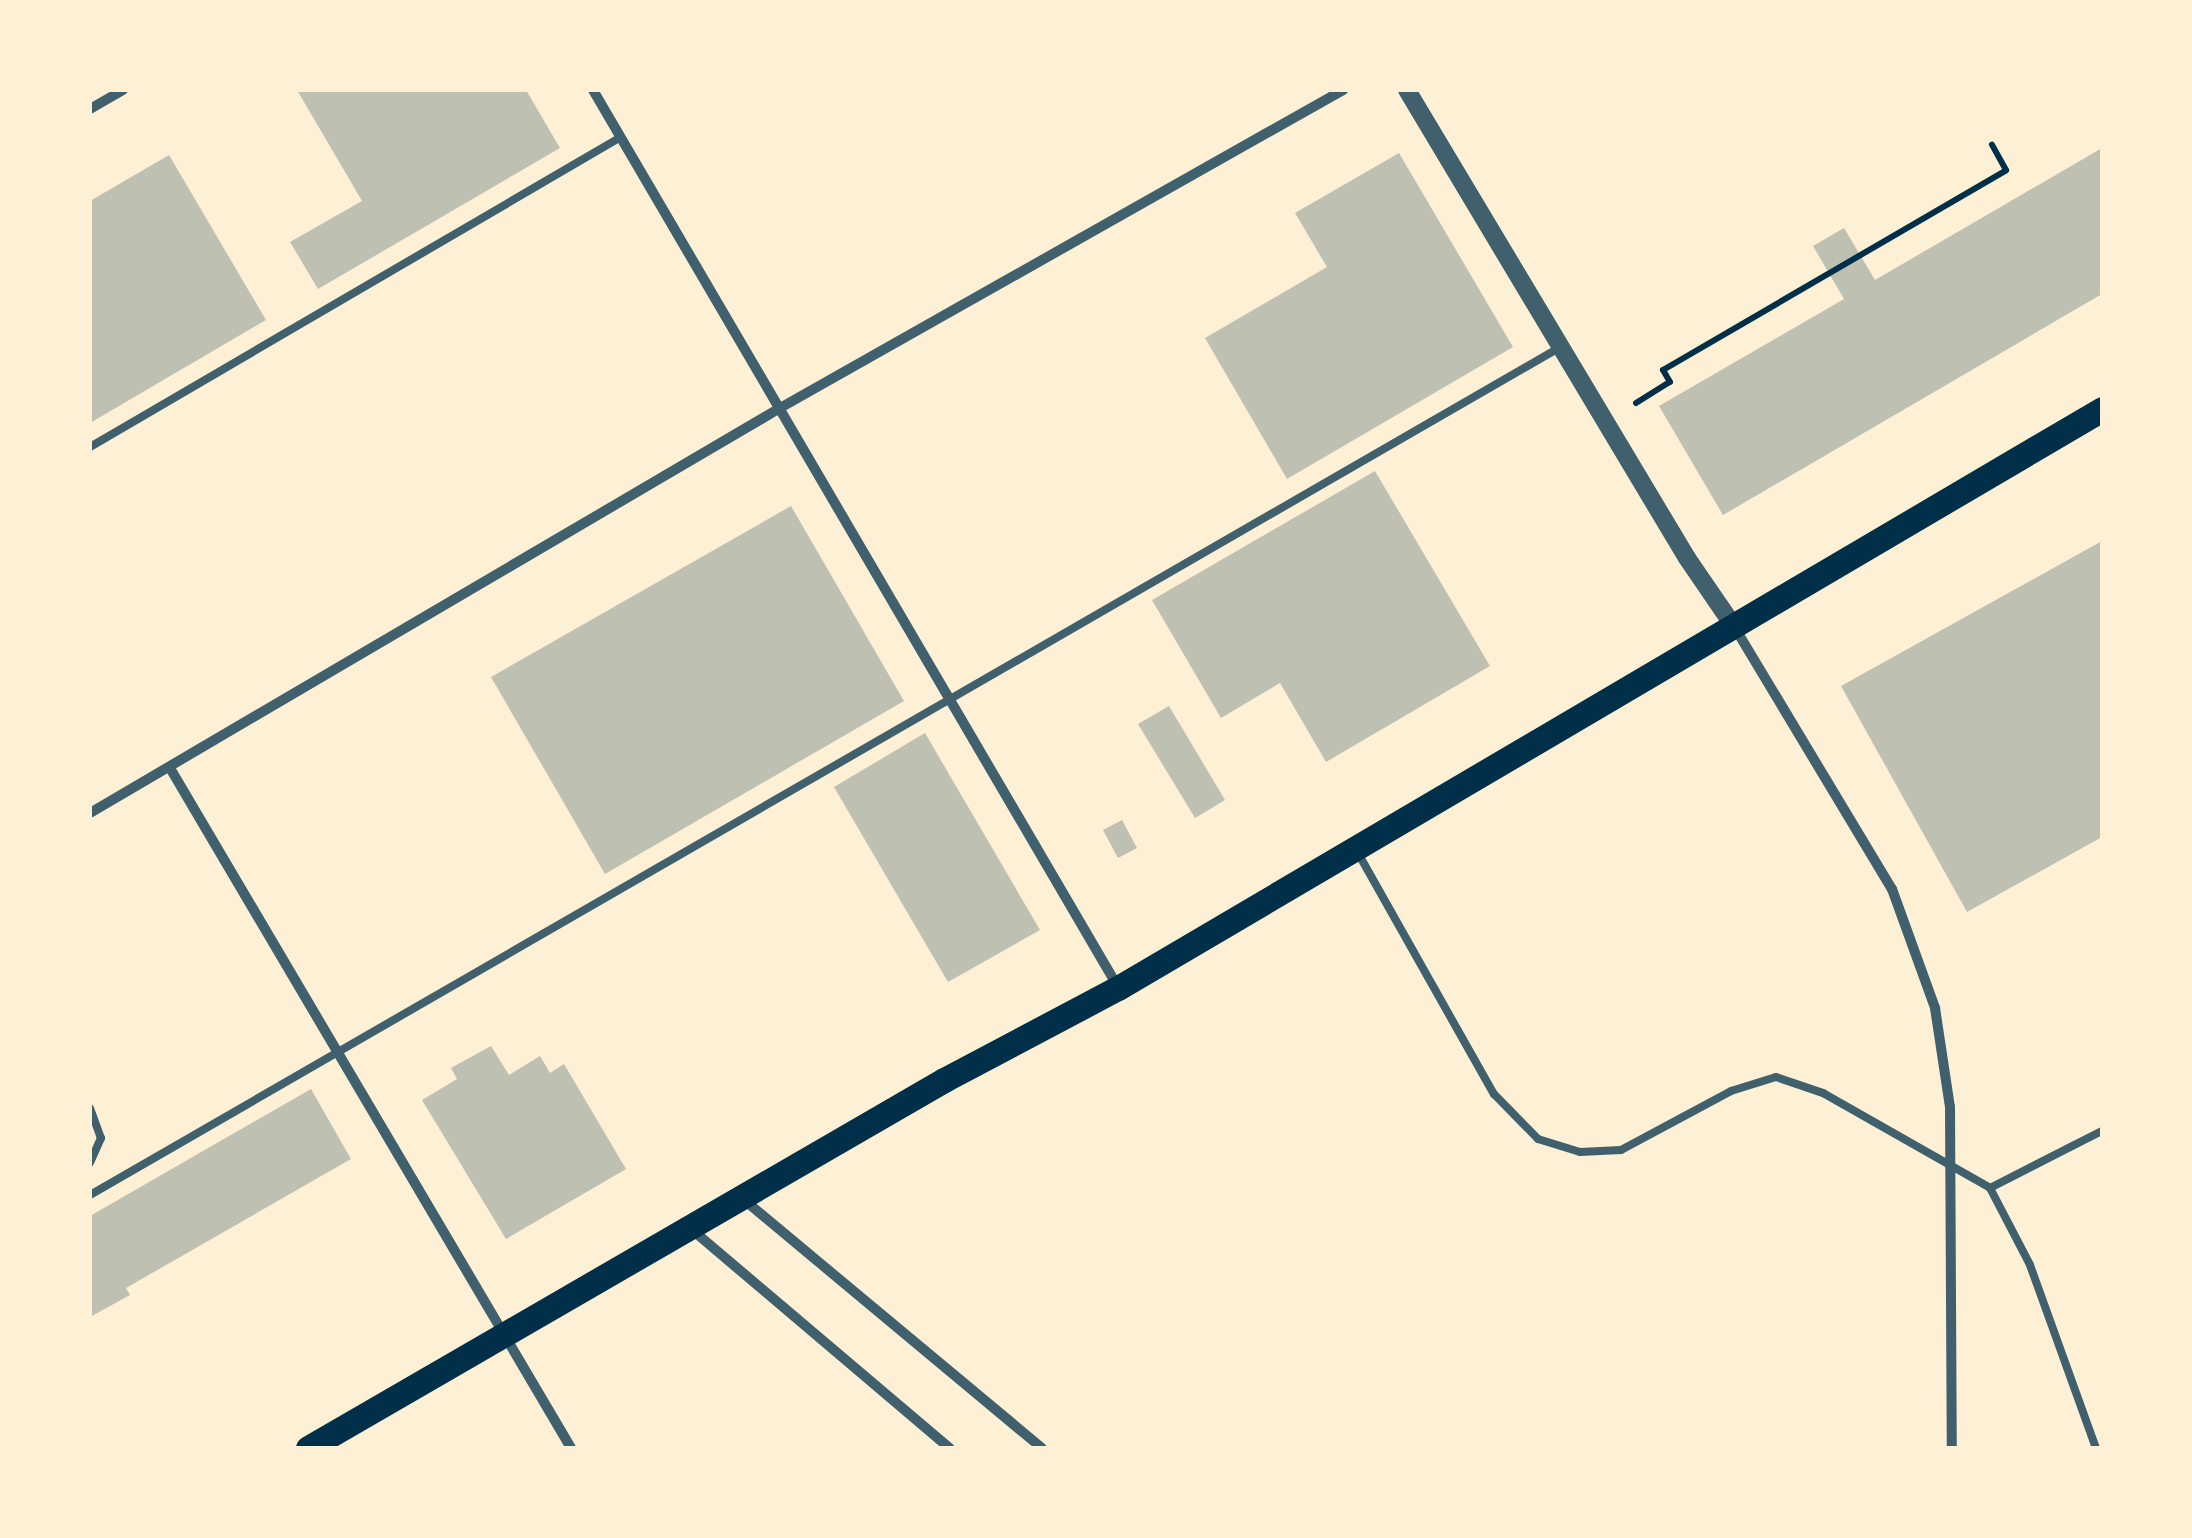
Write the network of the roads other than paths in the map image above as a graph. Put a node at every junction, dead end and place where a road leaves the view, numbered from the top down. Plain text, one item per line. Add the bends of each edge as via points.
1 (123, 90) edge
2 (593, 90) edge
3 (1343, 90) edge
4 (1407, 90) edge
5 (90, 109) edge
6 (621, 137) junction
7 (1562, 346) junction
8 (780, 408) junction
9 (2102, 409) edge
10 (90, 447) edge
11 (1735, 628) junction
12 (948, 700) junction
13 (170, 768) junction
14 (90, 813) edge
15 (1356, 848) junction
16 (1118, 988) junction
17 (335, 1052) junction
18 (90, 1108) edge
19 (2102, 1131) edge
20 (90, 1163) edge
21 (1990, 1188) junction
22 (90, 1195) edge
23 (742, 1198) junction
24 (690, 1227) junction
25 (500, 1337) junction
26 (308, 1448) edge
27 (571, 1448) edge
28 (949, 1448) edge
29 (1042, 1448) edge
30 (1952, 1448) edge
31 (2096, 1448) edge

1 - 5 street
2 - 6 street
3 - 8 street
4 - 7 street
6 - 8 street
6 - 10 lane
7 - 11 street via 1686,558
7 - 12 lane
8 - 12 street
8 - 13 street
9 - 11 main road
11 - 15 main road
11 - 30 street via 1892,888 1922,961 1945,1060
12 - 16 street
12 - 17 lane
13 - 14 street
13 - 17 street
15 - 16 main road
15 - 21 lane via 1494,1094 1538,1140 1580,1152 1621,1150 1730,1090 1776,1077 1823,1092
16 - 23 main road
17 - 22 lane
17 - 25 street
18 - 20 lane via 101,1138
19 - 21 lane
21 - 31 lane via 2030,1265
23 - 24 main road
23 - 29 street
24 - 25 main road
24 - 28 street
25 - 26 main road
25 - 27 street

